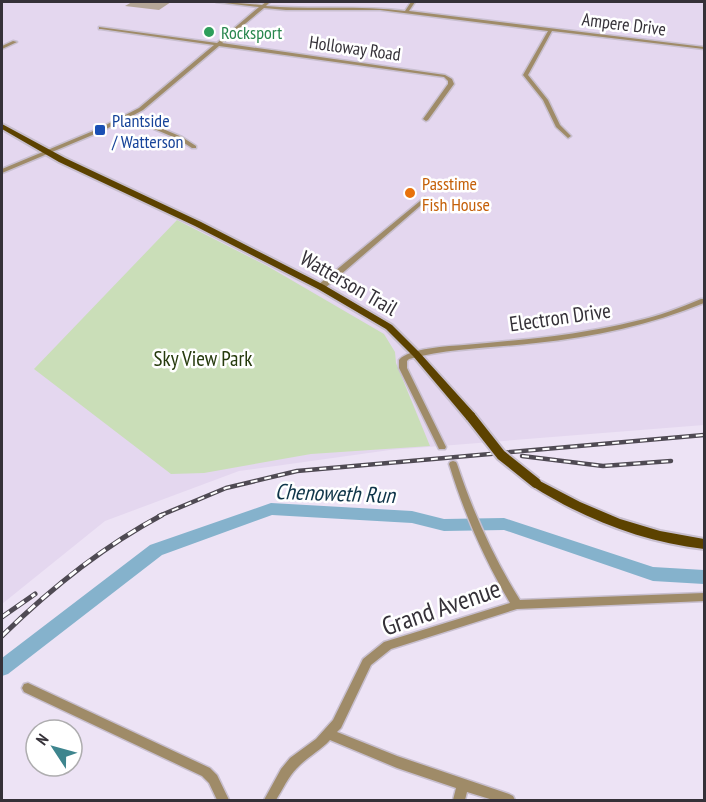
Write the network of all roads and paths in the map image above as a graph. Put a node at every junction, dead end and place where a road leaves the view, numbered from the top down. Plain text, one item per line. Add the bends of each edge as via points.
1 (218, 2) edge
2 (268, 2) edge
3 (413, 2) edge
4 (262, 7) junction
5 (406, 12) junction
6 (101, 28) dead end
7 (551, 29) junction
8 (15, 42) dead end
9 (219, 43) junction
10 (2, 48) edge
11 (705, 48) edge
12 (129, 116) junction
13 (426, 118) dead end
14 (2, 126) edge
15 (567, 136) dead end
16 (194, 147) dead end
17 (48, 152) junction
18 (2, 171) edge
19 (426, 199) dead end
20 (321, 287) junction
21 (705, 301) edge
22 (416, 354) junction
23 (442, 447) dead end
24 (453, 464) dead end
25 (705, 544) edge
26 (705, 597) edge
27 (517, 605) junction
28 (27, 688) dead end
29 (328, 734) junction
30 (463, 785) junction
31 (224, 801) edge
32 (270, 801) edge
33 (459, 801) edge
34 (509, 801) edge

1 - 4 street, Ampere Drive
2 - 4 street
3 - 5 street
4 - 5 street, Ampere Drive
4 - 9 street
5 - 7 street, Ampere Drive
6 - 9 street, Holloway Road
7 - 11 street, Ampere Drive
7 - 15 street via 525,75
8 - 10 street
9 - 12 street via 159,96
9 - 13 street, Holloway Road via 445,76 451,84
12 - 16 street
12 - 17 street
14 - 17 main road, Watterson Trail
17 - 18 street
17 - 20 main road, Watterson Trail
19 - 20 street
20 - 22 main road, Watterson Trail via 389,327
21 - 22 street, Electron Drive via 665,317 608,330
22 - 23 street via 403,360 403,368
22 - 25 main road, Watterson Trail, bridge via 499,452 536,483 611,521 658,536
24 - 27 street via 477,532
26 - 27 street, Grand Avenue
27 - 29 street, Grand Avenue via 412,636 376,653 362,669 337,724
28 - 31 street via 206,772
29 - 30 street
29 - 32 street, Grand Avenue via 294,762
30 - 33 street
30 - 34 street

